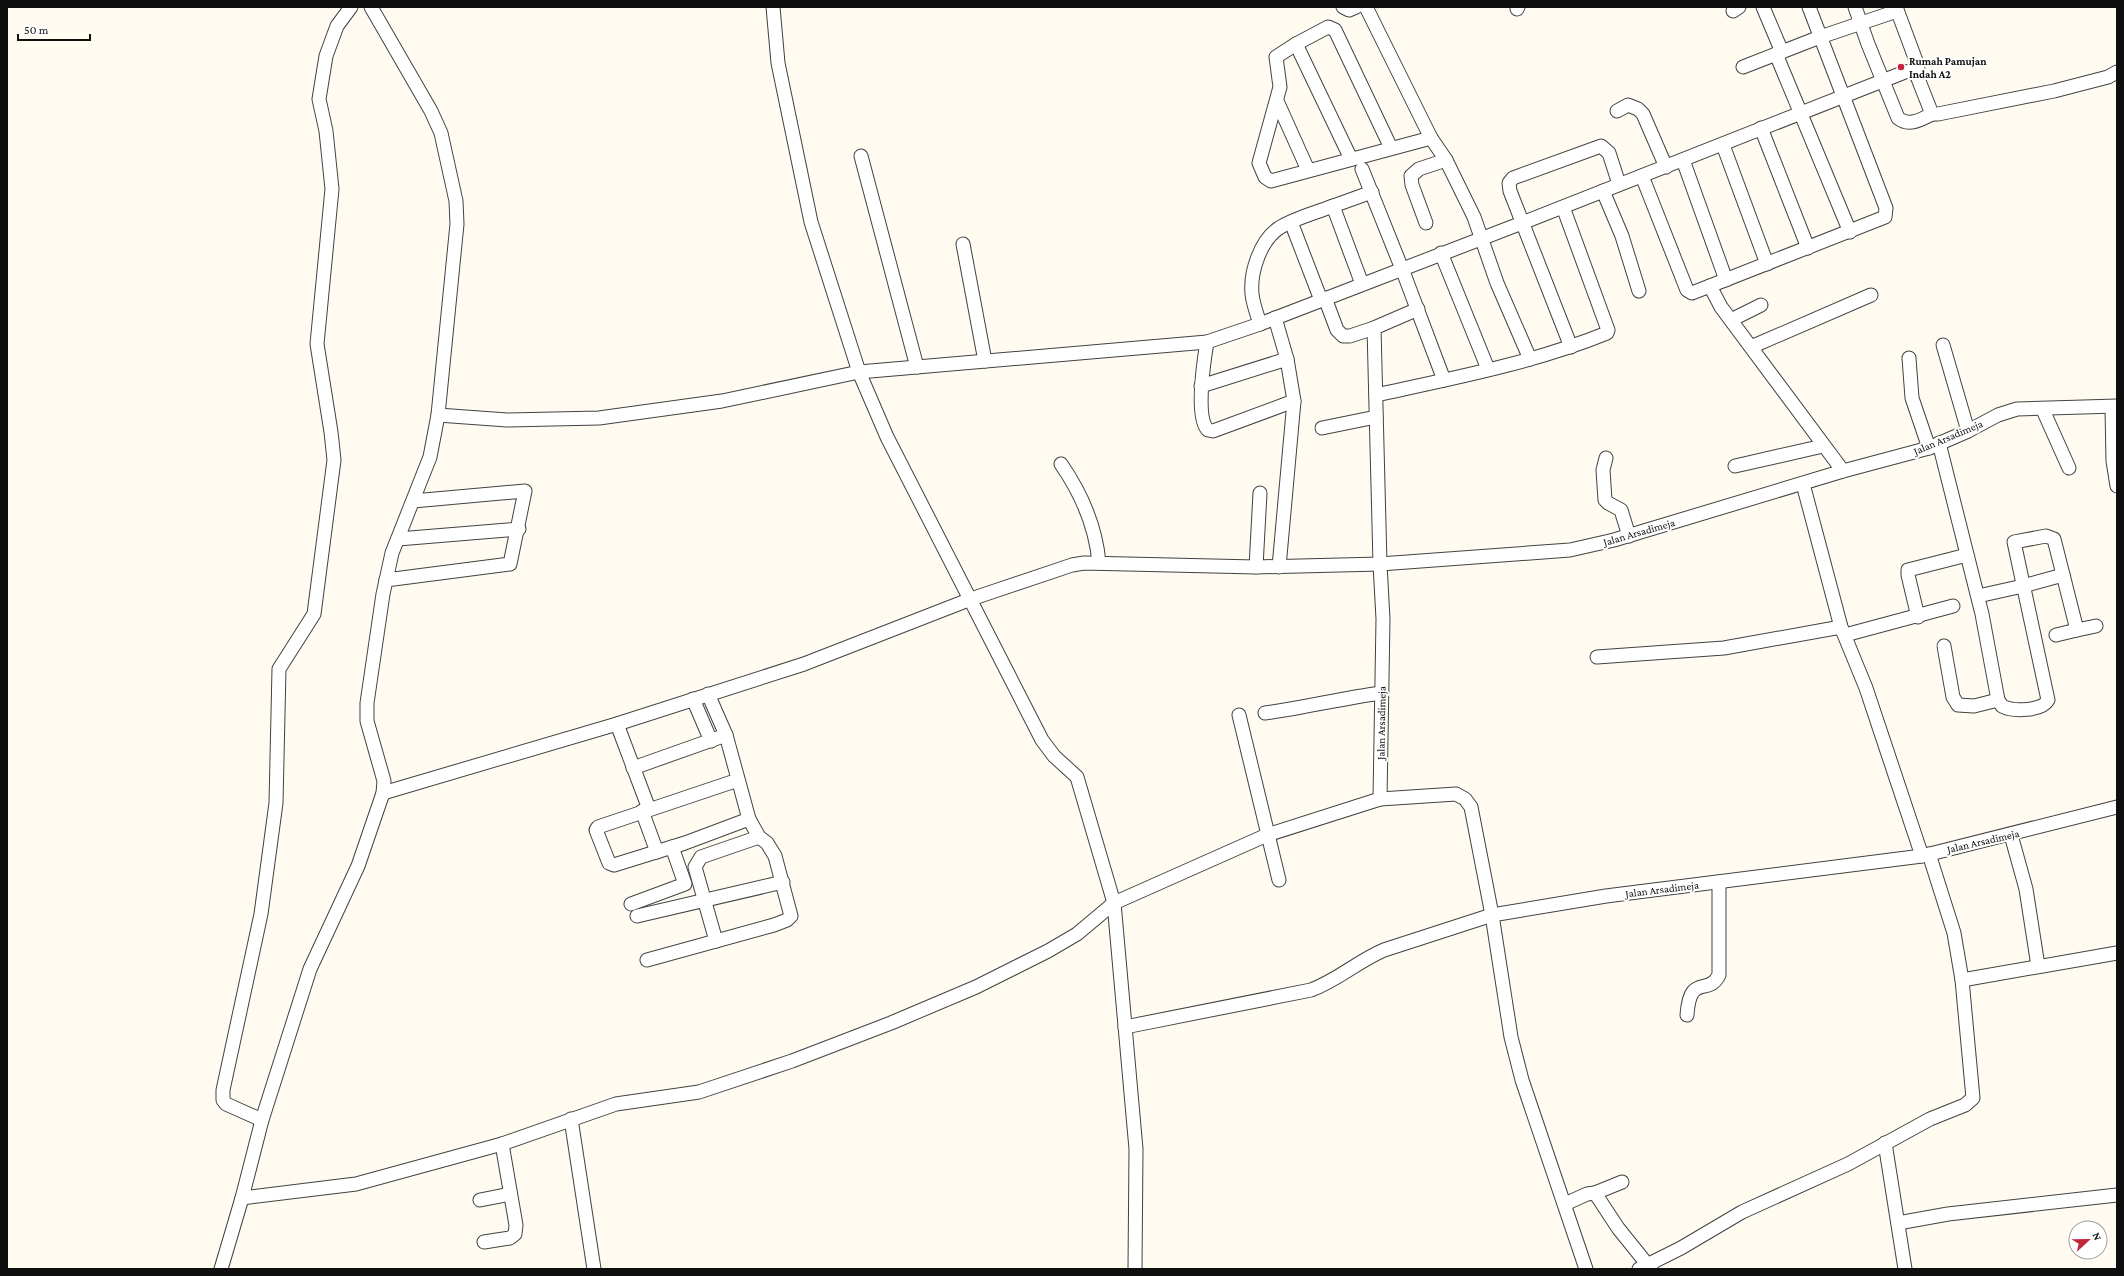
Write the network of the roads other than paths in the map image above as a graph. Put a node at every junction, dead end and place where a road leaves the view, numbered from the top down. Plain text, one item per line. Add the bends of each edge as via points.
1 (351, 7) edge
2 (371, 7) edge
3 (773, 7) edge
4 (1343, 7) edge
5 (1356, 7) edge
6 (1366, 7) edge
7 (1764, 7) edge
8 (1809, 7) edge
9 (1855, 7) edge
10 (1896, 9) edge
11 (1861, 24) junction
12 (1820, 37) junction
13 (1296, 44) junction
14 (1779, 53) junction
15 (1743, 67) dead end
16 (2117, 72) edge
17 (1917, 76) junction
18 (1884, 80) junction
19 (1844, 95) junction
20 (1277, 101) junction
21 (1617, 111) dead end
22 (1800, 112) junction
23 (1932, 114) junction
24 (1761, 128) junction
25 (1431, 138) junction
26 (1723, 145) junction
27 (1391, 148) junction
28 (861, 156) dead end
29 (1351, 159) junction
30 (1446, 160) junction
31 (1683, 160) junction
32 (1666, 167) junction
33 (1362, 169) dead end
34 (1308, 170) junction
35 (1642, 176) junction
36 (1619, 184) junction
37 (1603, 191) junction
38 (1372, 192) junction
39 (1333, 206) junction
40 (1562, 206) junction
41 (1291, 222) junction
42 (1426, 223) dead end
43 (1522, 223) junction
44 (1850, 232) junction
45 (1482, 237) junction
46 (964, 244) dead end
47 (1808, 248) junction
48 (1442, 253) junction
49 (1767, 264) junction
50 (1402, 268) junction
51 (1726, 280) junction
52 (1362, 284) junction
53 (1710, 286) junction
54 (1639, 291) dead end
55 (1871, 295) dead end
56 (1323, 299) junction
57 (1761, 305) dead end
58 (1418, 309) junction
59 (1275, 318) junction
60 (1731, 320) junction
61 (1260, 324) junction
62 (1374, 328) junction
63 (1207, 342) junction
64 (1943, 345) dead end
65 (1751, 347) junction
66 (1571, 348) junction
67 (1909, 358) dead end
68 (1287, 359) junction
69 (1530, 359) junction
70 (985, 361) junction
71 (917, 367) junction
72 (1488, 369) junction
73 (859, 372) junction
74 (1444, 380) junction
75 (1201, 386) junction
76 (1376, 395) junction
77 (1294, 401) junction
78 (2114, 407) edge
79 (2043, 410) junction
80 (438, 415) junction
81 (1376, 417) junction
82 (1322, 428) dead end
83 (1968, 431) junction
84 (1824, 446) junction
85 (1934, 446) junction
86 (1606, 458) dead end
87 (1061, 464) dead end
88 (1735, 466) dead end
89 (2069, 468) dead end
90 (1843, 471) junction
91 (1803, 484) junction
92 (2117, 486) edge
93 (1260, 493) dead end
94 (413, 501) junction
95 (519, 529) junction
96 (1629, 536) junction
97 (398, 539) junction
98 (1967, 555) junction
99 (1098, 563) junction
100 (1380, 564) junction
101 (1256, 567) junction
102 (1279, 567) junction
103 (2063, 575) junction
104 (386, 580) junction
105 (2023, 586) junction
106 (1978, 596) junction
107 (971, 599) junction
108 (1953, 606) dead end
109 (1918, 616) junction
110 (2096, 626) dead end
111 (2077, 630) junction
112 (1843, 631) junction
113 (2056, 635) dead end
114 (1944, 646) dead end
115 (1597, 657) dead end
116 (1382, 693) junction
117 (708, 694) junction
118 (693, 699) junction
119 (1998, 700) junction
120 (1265, 713) dead end
121 (1239, 715) dead end
122 (617, 724) junction
123 (726, 735) junction
124 (711, 741) junction
125 (633, 768) junction
126 (738, 780) junction
127 (383, 793) junction
128 (1380, 800) junction
129 (2117, 807) edge
130 (645, 810) junction
131 (749, 819) junction
132 (1267, 834) junction
133 (2011, 835) junction
134 (759, 837) junction
135 (672, 847) junction
136 (656, 852) junction
137 (1926, 855) junction
138 (1279, 880) dead end
139 (783, 882) junction
140 (1719, 882) junction
141 (704, 900) junction
142 (1114, 903) junction
143 (631, 904) dead end
144 (1492, 915) junction
145 (637, 916) dead end
146 (716, 941) junction
147 (2117, 953) edge
148 (647, 960) dead end
149 (2038, 966) junction
150 (1962, 980) junction
151 (1687, 1015) dead end
152 (1125, 1026) junction
153 (571, 1119) junction
154 (262, 1120) junction
155 (1885, 1143) junction
156 (502, 1144) junction
157 (1622, 1182) dead end
158 (1595, 1193) junction
159 (510, 1194) junction
160 (2117, 1195) edge
161 (242, 1198) junction
162 (480, 1200) dead end
163 (1565, 1204) junction
164 (1898, 1223) junction
165 (484, 1242) dead end
166 (1646, 1267) edge
167 (222, 1269) edge
168 (594, 1269) edge
169 (1135, 1269) edge
170 (1586, 1269) edge
171 (1905, 1269) edge

1 - 154 street via 337,26 326,56 320,99 332,189 317,344 332,432 334,460 314,614 279,669 276,803 261,914 223,1090 223,1100 226,1104
2 - 80 street via 431,111 442,139 456,201 454,259
3 - 73 street via 778,62 810,222
4 - 5 street via 1349,10
6 - 25 street
7 - 14 street
8 - 12 street
9 - 11 street
10 - 11 street
10 - 17 street via 1918,66
11 - 12 street
11 - 18 street
12 - 14 street
12 - 19 street
13 - 20 street via 1276,57 1280,87
13 - 27 street via 1328,27 1335,30
13 - 29 street
14 - 15 street
14 - 22 street
16 - 23 street via 2054,91
17 - 18 street via 1910,71
17 - 23 street
18 - 19 street
18 - 23 street via 1895,113 1902,121 1912,123
19 - 22 street
19 - 44 street via 1887,212 1883,218
20 - 34 street
20 - 34 street via 1260,156 1261,171 1271,181
21 - 32 street via 1628,105 1638,108
22 - 24 street
22 - 44 street
24 - 26 street
24 - 47 street
25 - 27 street
25 - 30 street
26 - 31 street
26 - 49 street
27 - 29 street
28 - 71 street
29 - 34 street
30 - 42 street via 1415,171 1411,176
30 - 45 street
31 - 32 street
31 - 51 street
32 - 35 street
33 - 38 street
35 - 36 street
35 - 53 street via 1687,290 1696,293
36 - 37 street
36 - 43 street via 1609,153 1601,146 1513,178 1509,186
37 - 40 street
37 - 54 street via 1622,236
38 - 39 street
38 - 50 street
39 - 41 street
39 - 52 street
40 - 43 street
40 - 66 street via 1608,330 1607,333
41 - 56 street
41 - 61 street via 1269,236 1263,245 1254,272 1252,292
43 - 45 street
43 - 66 street
44 - 47 street
45 - 48 street
45 - 69 street via 1497,283
46 - 70 street
47 - 49 street
48 - 50 street
48 - 72 street
49 - 51 street
50 - 52 street
50 - 58 street
51 - 53 street
52 - 56 street
53 - 60 street
55 - 65 street
56 - 59 street
56 - 62 street via 1337,330 1343,336
57 - 60 street
58 - 62 street
58 - 74 street
59 - 61 street
59 - 68 street
60 - 65 street
61 - 63 street
62 - 76 street
63 - 70 street
63 - 75 street
64 - 83 street
65 - 84 street
66 - 69 street
67 - 85 street via 1912,398
68 - 75 street
68 - 77 street
69 - 72 street
70 - 71 street
71 - 73 street
72 - 74 street
73 - 80 street via 722,401 599,418 507,420
73 - 107 street via 887,438
74 - 76 street
75 - 77 street via 1203,422 1208,430 1213,431
76 - 81 street
77 - 102 street
78 - 79 street, Jalan Arsadimeja
78 - 92 street via 2112,447
79 - 83 street, Jalan Arsadimeja via 2017,409 1998,415
79 - 89 street
80 - 94 street via 430,457
81 - 82 street
81 - 100 street
83 - 85 street, Jalan Arsadimeja
84 - 88 street
84 - 90 street
85 - 90 street, Jalan Arsadimeja
85 - 98 street
86 - 96 street via 1603,470 1605,500 1621,510
87 - 99 street via 1085,508 1096,540
90 - 91 street, Jalan Arsadimeja
91 - 96 street, Jalan Arsadimeja
91 - 112 street
93 - 101 street
94 - 95 street via 525,491
94 - 97 street
95 - 97 street
95 - 104 street via 510,564
96 - 100 street, Jalan Arsadimeja via 1570,550
97 - 104 street
98 - 106 street
98 - 109 street via 1908,570
99 - 101 street
99 - 107 street via 1072,565
100 - 102 street
100 - 116 street, Jalan Arsadimeja via 1383,620
101 - 102 street
103 - 105 street
103 - 105 street via 2054,539 2050,536 2017,541 2013,545
103 - 111 street
104 - 127 street via 367,702 367,721 384,781
105 - 106 street
105 - 119 street via 2048,700 2043,705 2022,709 2005,708
106 - 119 street
107 - 117 street via 804,664
107 - 142 street via 1042,740 1076,777
108 - 109 street
109 - 112 street
110 - 111 street
111 - 113 street
112 - 115 street via 1724,648
112 - 137 street
114 - 119 street via 1953,697 1958,705 1974,706
116 - 120 street
116 - 128 street, Jalan Arsadimeja
117 - 118 street
117 - 123 street
118 - 122 street
118 - 124 street
121 - 132 street
122 - 125 street
122 - 127 street
123 - 124 street
123 - 126 street
124 - 125 street
125 - 130 street
126 - 130 street
126 - 131 street
127 - 154 street via 358,866 310,969
128 - 132 street
128 - 144 street via 1456,794 1465,798 1471,807
129 - 133 street, Jalan Arsadimeja
130 - 136 street
130 - 136 street via 598,827 596,830 610,864
131 - 134 street
131 - 135 street
132 - 138 street
132 - 142 street
133 - 137 street, Jalan Arsadimeja
133 - 149 street via 2026,889
134 - 139 street via 772,850
134 - 141 street via 698,859 695,866
135 - 136 street
135 - 143 street via 686,884
137 - 140 street, Jalan Arsadimeja
137 - 150 street via 1954,933
139 - 141 street
139 - 146 street via 790,918
140 - 144 street, Jalan Arsadimeja via 1606,896
140 - 151 street via 1719,975 1717,979 1693,990
141 - 145 street
141 - 146 street
142 - 152 street
142 - 153 street via 1078,934 1048,951 976,987 891,1023 792,1061 699,1092 616,1104
144 - 152 street, Jalan Arsadimeja via 1368,956 1330,983 1311,990
144 - 163 street via 1511,1037 1522,1080
146 - 148 street
147 - 149 street
149 - 150 street
150 - 155 street via 1973,1098 1965,1105 1930,1119
152 - 169 street via 1136,1149
153 - 156 street
153 - 168 street
154 - 161 street
155 - 164 street
155 - 166 street via 1848,1164 1742,1212
156 - 159 street
156 - 161 street via 356,1184
157 - 158 street
158 - 163 street
158 - 166 street
159 - 162 street
159 - 165 street via 516,1234 510,1238
160 - 164 street via 1948,1214
161 - 167 street
163 - 170 street
164 - 171 street

